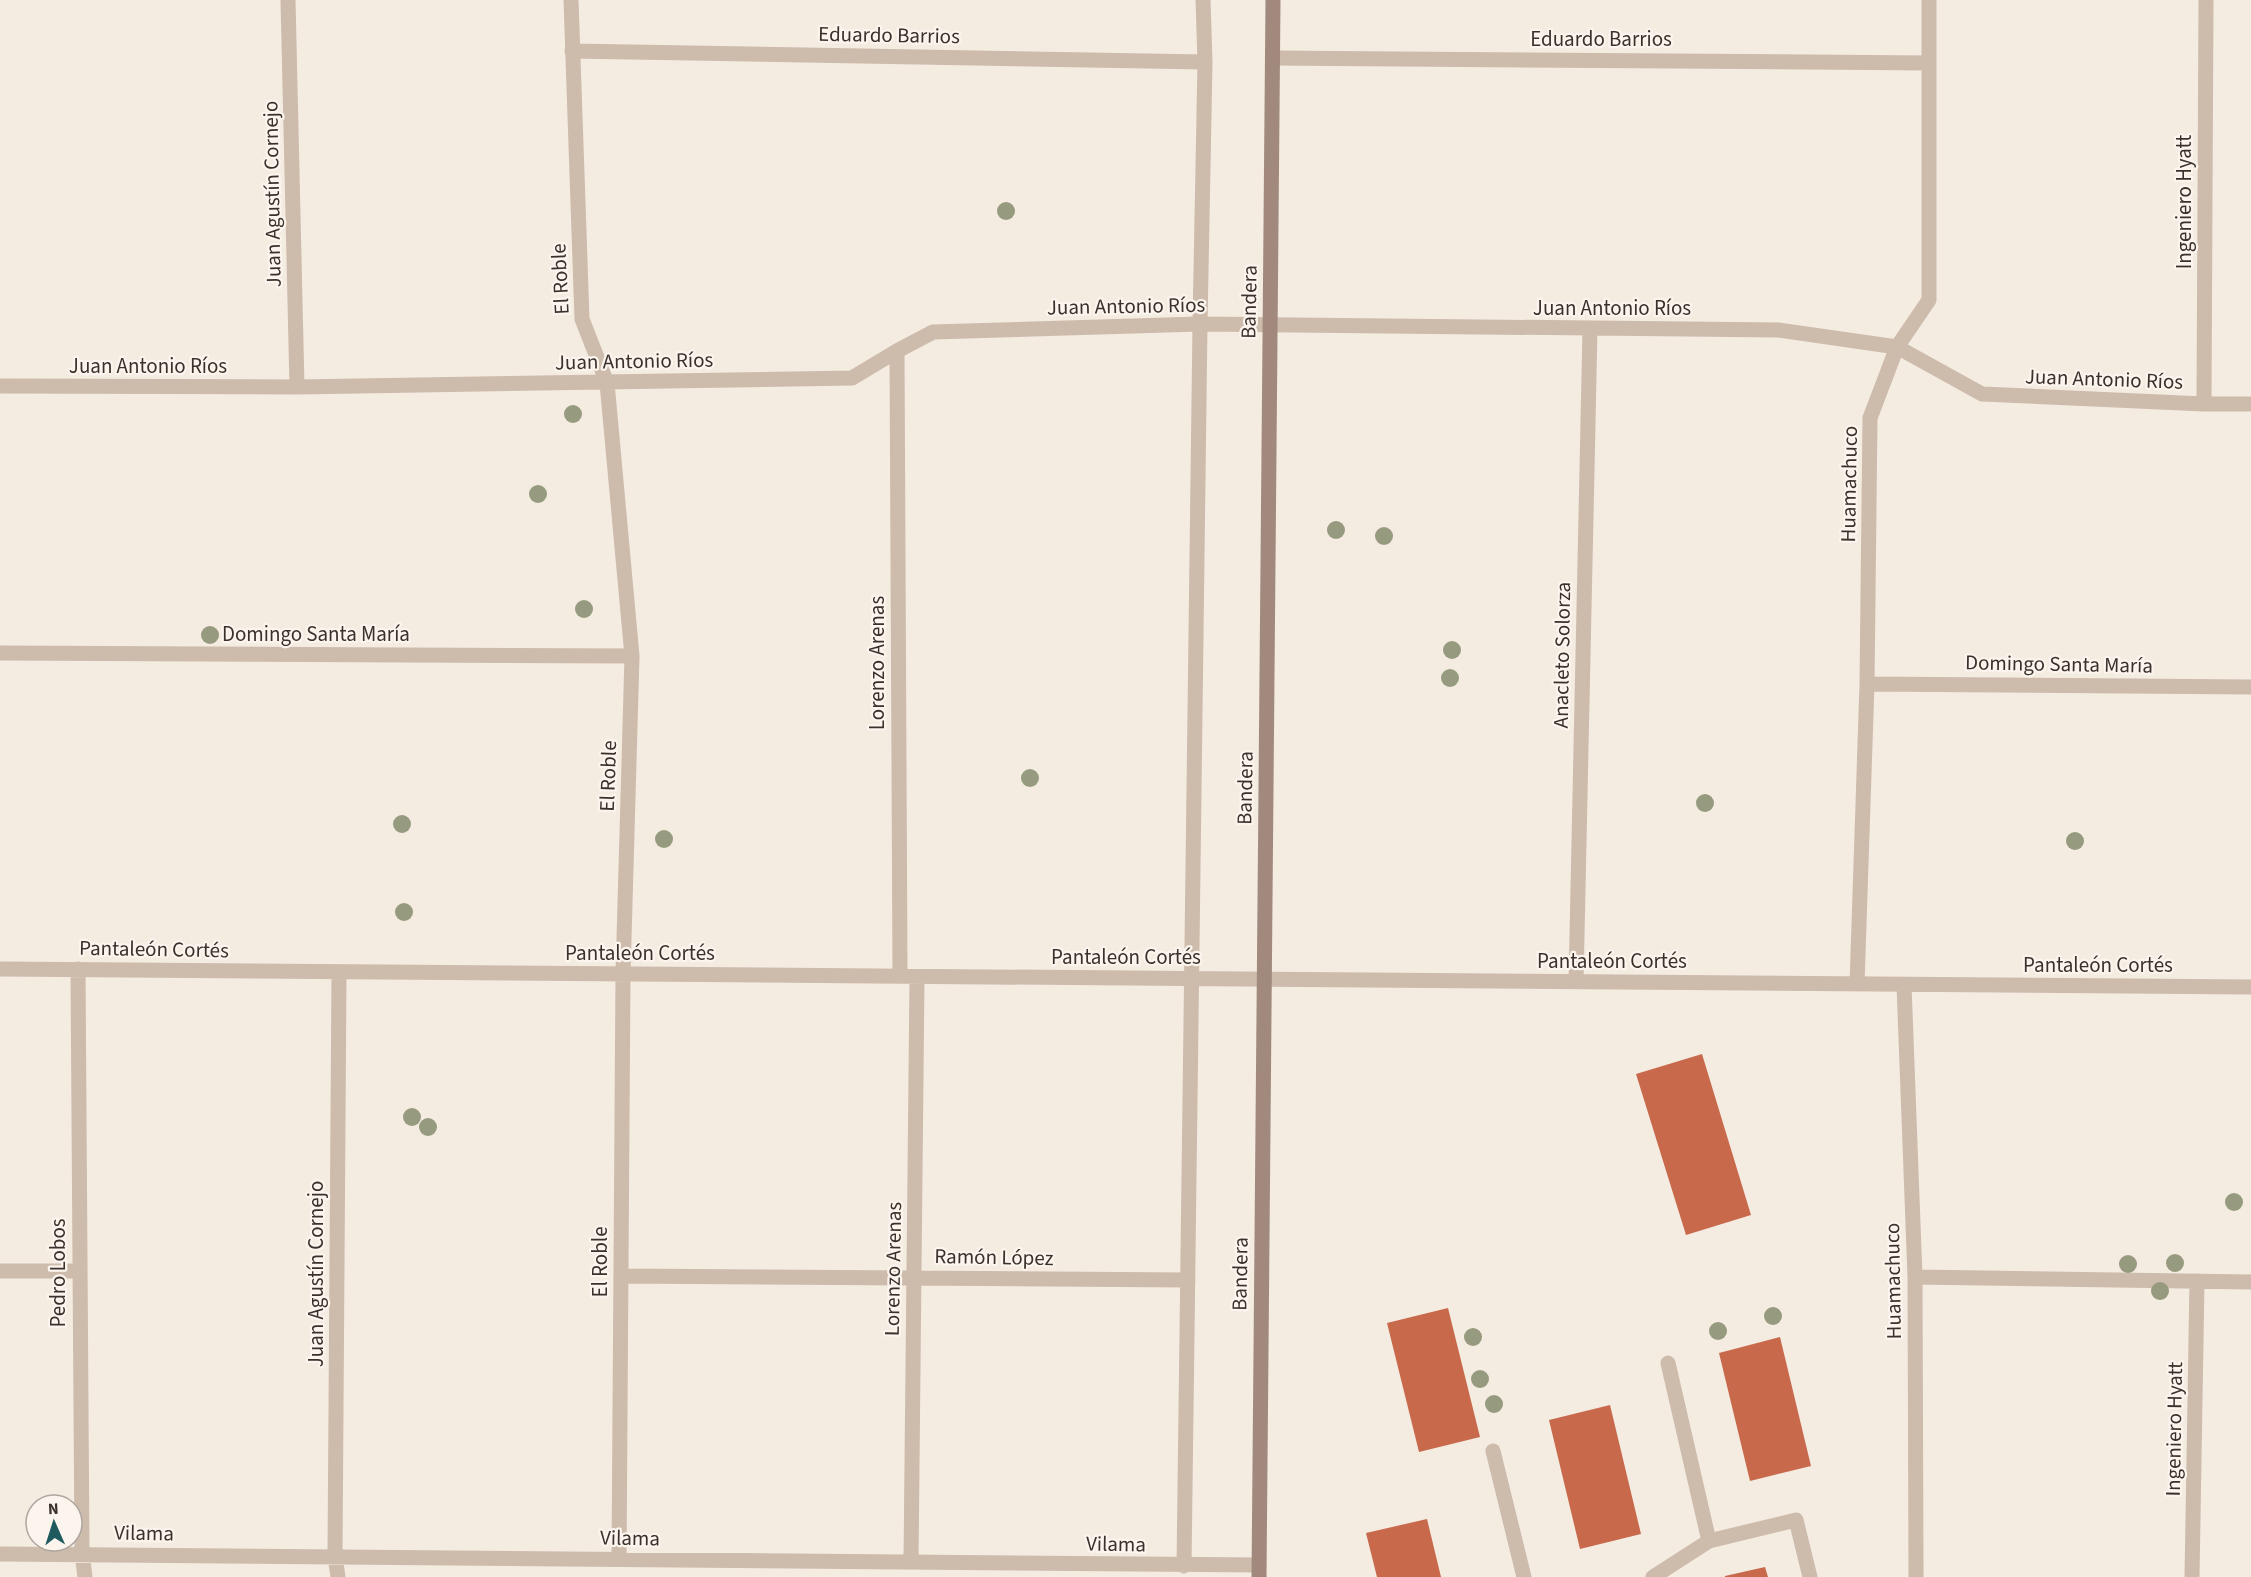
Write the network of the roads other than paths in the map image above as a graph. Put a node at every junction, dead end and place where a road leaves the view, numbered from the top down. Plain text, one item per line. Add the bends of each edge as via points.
1 (288, 0) edge
2 (571, 0) edge
3 (1203, 0) edge
4 (1273, 0) edge
5 (1929, 0) edge
6 (2206, 0) edge
7 (572, 51) junction
8 (1273, 58) junction
9 (1205, 62) junction
10 (1928, 63) junction
11 (1200, 324) junction
12 (1270, 326) junction
13 (1590, 329) junction
14 (1897, 347) junction
15 (897, 351) junction
16 (607, 383) junction
17 (0, 386) edge
18 (297, 387) junction
19 (2204, 404) junction
20 (2251, 404) edge
21 (0, 653) edge
22 (632, 656) junction
23 (1867, 684) junction
24 (2251, 687) edge
25 (0, 969) edge
26 (78, 969) junction
27 (339, 972) junction
28 (623, 974) junction
29 (900, 976) junction
30 (917, 976) junction
31 (1191, 979) junction
32 (1264, 979) junction
33 (1576, 982) junction
34 (1857, 984) junction
35 (1904, 984) junction
36 (2251, 987) edge
37 (0, 1271) edge
38 (79, 1271) junction
39 (621, 1276) junction
40 (914, 1277) junction
41 (1915, 1277) junction
42 (1188, 1280) junction
43 (2197, 1281) junction
44 (2251, 1281) edge
45 (1668, 1363) dead end
46 (1493, 1451) dead end
47 (81, 1493) edge
48 (1709, 1541) junction
49 (82, 1553) junction
50 (0, 1554) edge
51 (335, 1556) junction
52 (619, 1559) junction
53 (911, 1562) junction
54 (1184, 1566) junction
55 (1259, 1571) edge
56 (85, 1577) edge
57 (338, 1577) edge
58 (1524, 1577) edge
59 (1653, 1577) edge
60 (1810, 1577) edge
61 (1916, 1577) edge
62 (2192, 1577) edge

1 - 18 street, Juan Agustín Cornejo
2 - 7 street, El Roble
3 - 9 street
4 - 8 street, Bandera
5 - 10 street, Huamachuco
6 - 19 street, Ingeniero Hyatt
7 - 9 street, Eduardo Barrios
7 - 16 street, El Roble via 582,319
8 - 10 street, Eduardo Barrios
8 - 12 street, Bandera
9 - 11 street
10 - 14 street, Huamachuco via 1929,300
11 - 12 street, Juan Antonio Ríos
11 - 15 street, Juan Antonio Ríos via 933,332
11 - 31 street
12 - 13 street, Juan Antonio Ríos
12 - 32 street, Bandera
13 - 14 street, Juan Antonio Ríos via 1778,330
13 - 33 street, Anacleto Solorza
14 - 19 street, Juan Antonio Ríos via 1982,394
14 - 23 street, Huamachuco via 1870,418
15 - 16 street, Juan Antonio Ríos via 852,378
15 - 29 street, Lorenzo Arenas
16 - 18 street, Juan Antonio Ríos
16 - 22 street, El Roble
17 - 18 street, Juan Antonio Ríos
19 - 20 street, Juan Antonio Ríos
21 - 22 street, Domingo Santa María
22 - 28 street, El Roble
23 - 24 street, Domingo Santa María
23 - 34 street, Huamachuco
25 - 26 street, Pantaleón Cortés
26 - 27 street, Pantaleón Cortés
26 - 38 street, Pedro Lobos
27 - 28 street, Pantaleón Cortés
27 - 51 street, Juan Agustín Cornejo
28 - 29 street, Pantaleón Cortés
28 - 39 street, El Roble
29 - 30 street, Pantaleón Cortés
30 - 31 street, Pantaleón Cortés
30 - 40 street, Lorenzo Arenas
31 - 32 street, Pantaleón Cortés
31 - 42 street
32 - 33 street, Pantaleón Cortés
32 - 55 street, Bandera
33 - 34 street, Pantaleón Cortés
34 - 35 street, Pantaleón Cortés
35 - 36 street, Pantaleón Cortés
35 - 41 street, Huamachuco
37 - 38 street
38 - 47 street, Pedro Lobos
39 - 40 street, Ramón López
39 - 52 street, El Roble
40 - 42 street, Ramón López
40 - 53 street, Lorenzo Arenas
41 - 43 street
41 - 61 street, Huamachuco
42 - 54 street
43 - 44 street
43 - 62 street, Ingeniero Hyatt
45 - 48 street
46 - 58 street
48 - 59 street
48 - 60 street via 1797,1520
49 - 50 street, Vilama
49 - 51 street, Vilama
49 - 56 street, Pedro Lobos
51 - 52 street, Vilama
51 - 57 street, Juan Agustín Cornejo
52 - 53 street, Vilama
53 - 54 street, Vilama
54 - 55 street, Vilama

